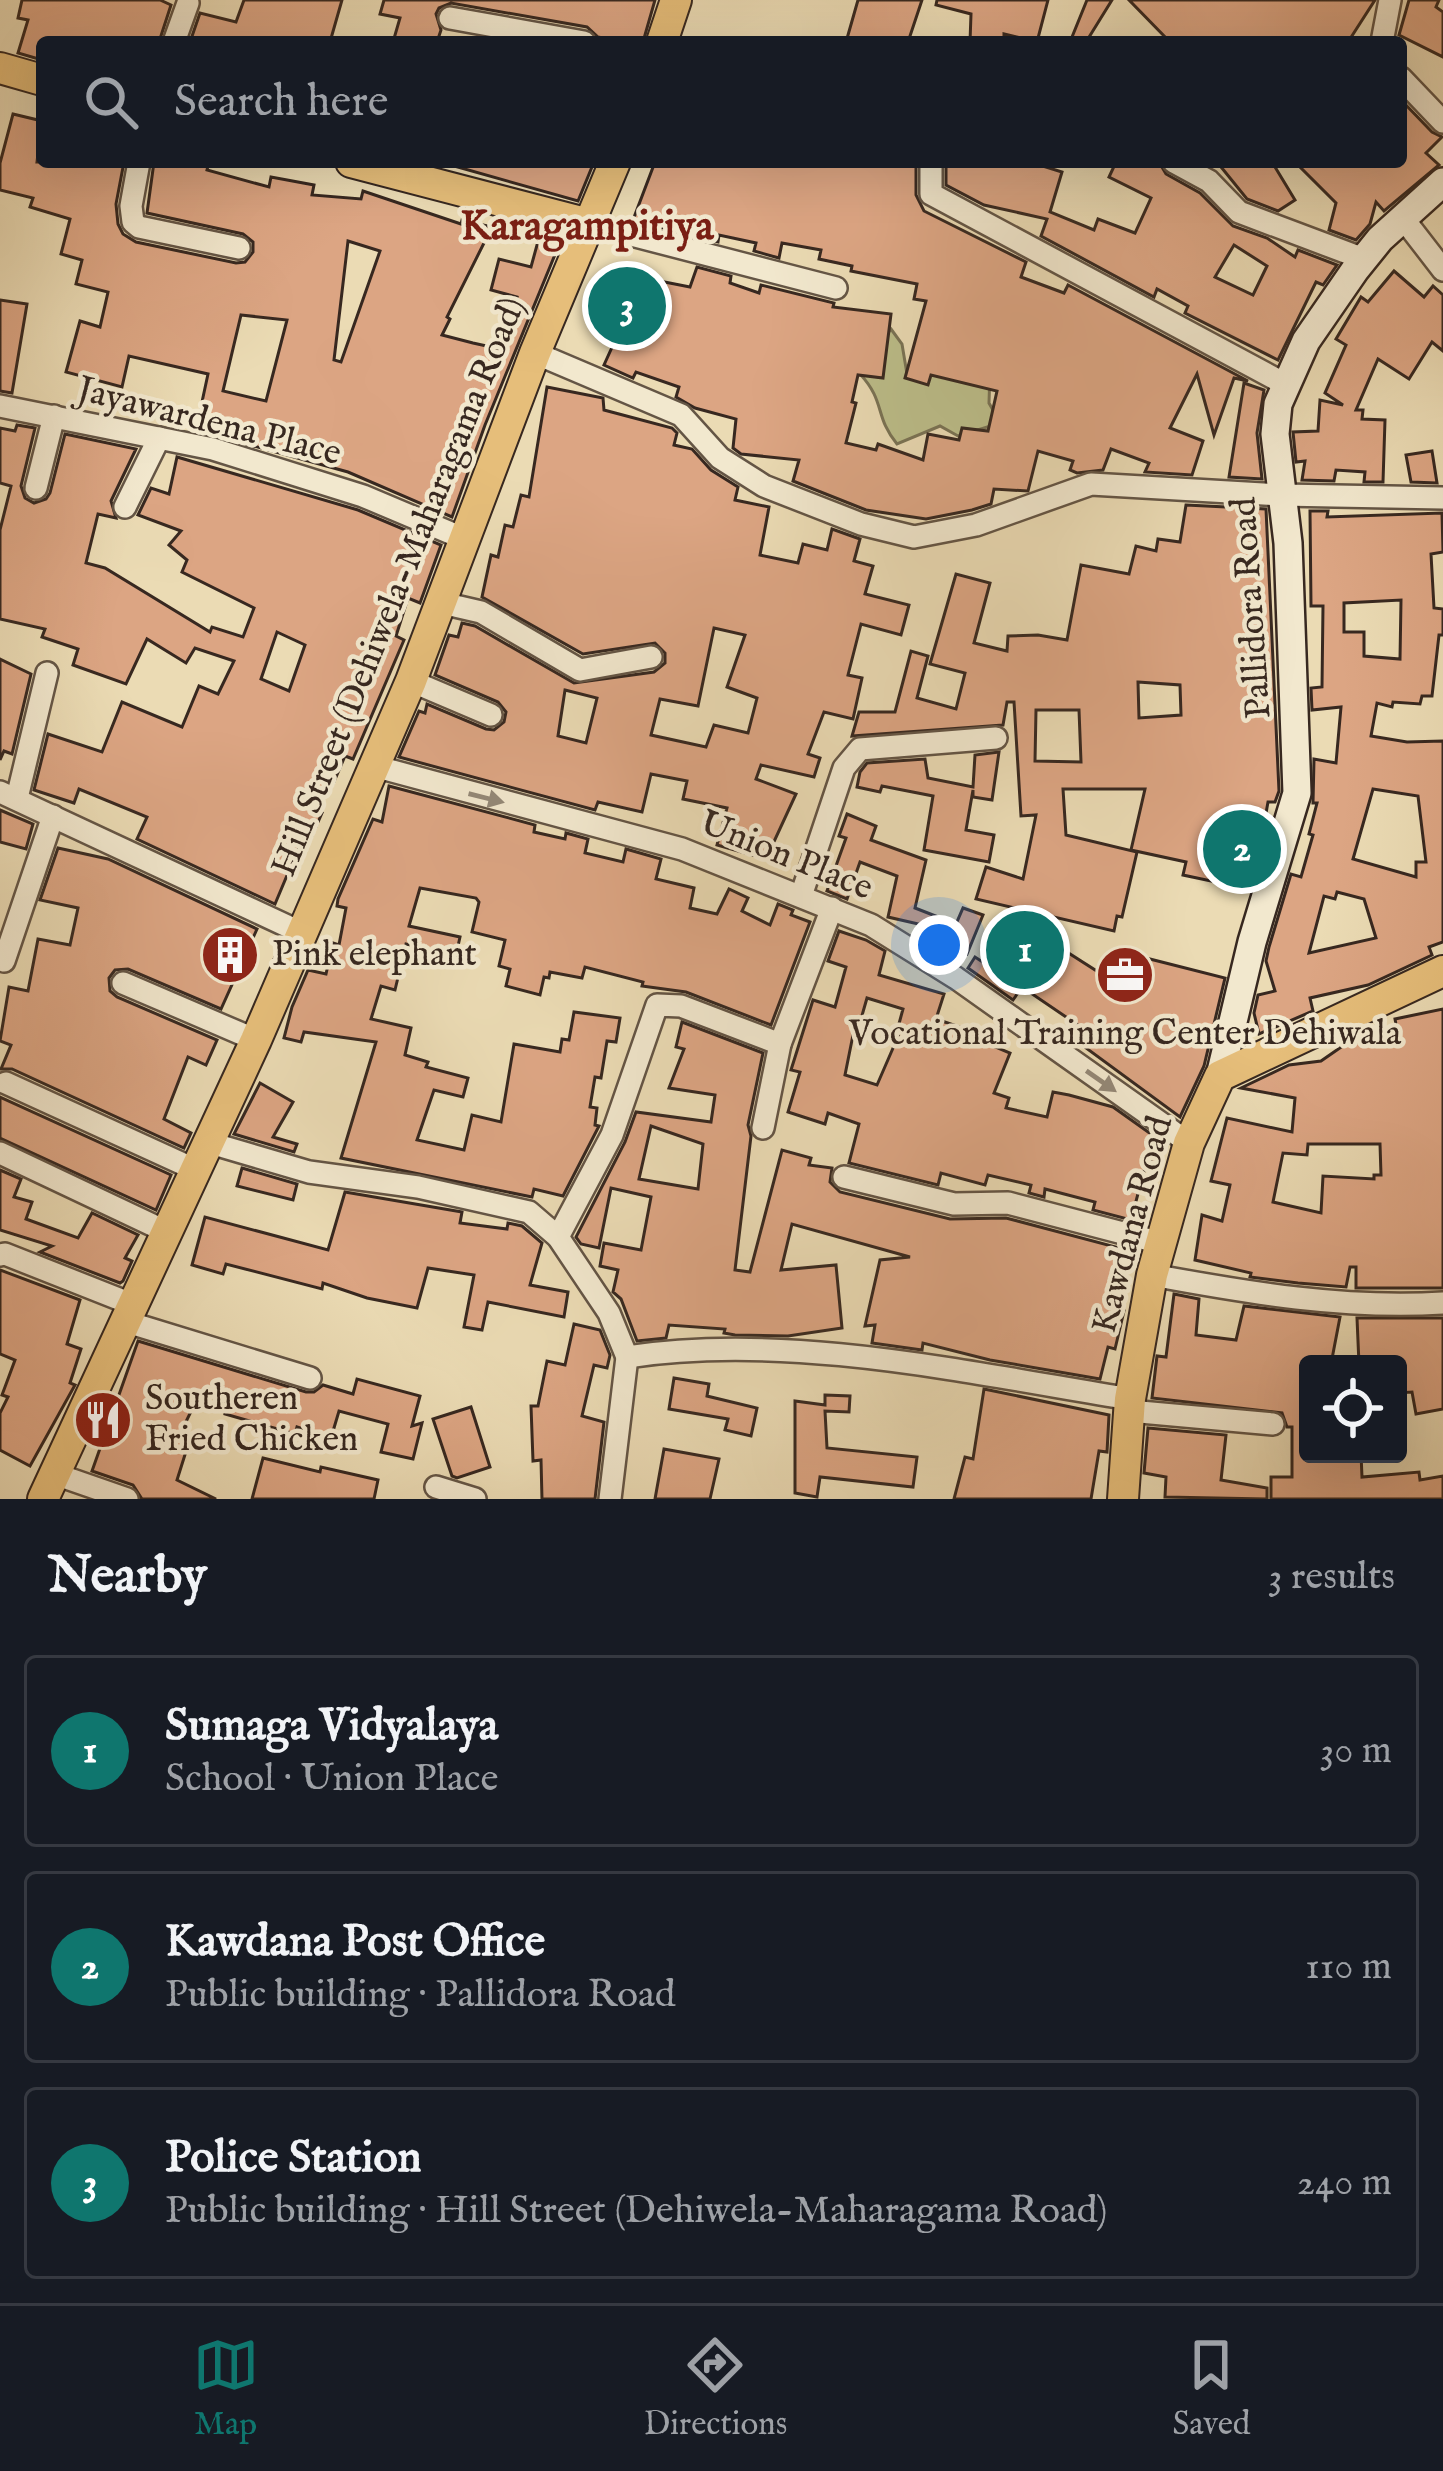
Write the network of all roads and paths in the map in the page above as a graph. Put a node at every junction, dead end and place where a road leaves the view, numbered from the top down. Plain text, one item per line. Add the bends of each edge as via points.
1 (676, 0) edge
2 (1390, 0) edge
3 (188, 3) dead end
4 (450, 18) dead end
5 (176, 36) edge
6 (550, 36) edge
7 (664, 36) edge
8 (1383, 36) edge
9 (0, 68) edge
10 (36, 78) edge
11 (1407, 84) edge
12 (1443, 122) edge
13 (138, 168) edge
14 (374, 168) edge
15 (612, 168) edge
16 (931, 168) edge
17 (1185, 168) edge
18 (1443, 182) edge
19 (1402, 217) junction
20 (589, 224) junction
21 (238, 248) dead end
22 (1364, 259) junction
23 (1443, 270) edge
24 (836, 288) dead end
25 (535, 352) junction
26 (1285, 384) junction
27 (0, 406) edge
28 (54, 416) junction
29 (159, 438) junction
30 (36, 488) dead end
31 (1281, 495) junction
32 (1443, 498) edge
33 (125, 507) dead end
34 (465, 539) junction
35 (442, 603) junction
36 (651, 657) dead end
37 (47, 674) dead end
38 (411, 681) junction
39 (491, 715) dead end
40 (996, 739) dead end
41 (374, 766) junction
42 (9, 795) edge
43 (53, 816) junction
44 (801, 896) junction
45 (832, 908) junction
46 (300, 932) junction
47 (4, 962) dead end
48 (1443, 971) edge
49 (123, 983) dead end
50 (256, 1040) junction
51 (780, 1044) junction
52 (1220, 1076) junction
53 (6, 1083) dead end
54 (763, 1128) dead end
55 (1189, 1143) junction
56 (0, 1153) edge
57 (200, 1156) junction
58 (844, 1177) dead end
59 (165, 1231) junction
60 (558, 1237) junction
61 (1161, 1243) junction
62 (0, 1256) edge
63 (1152, 1275) junction
64 (1443, 1303) edge
65 (130, 1314) junction
66 (626, 1357) junction
67 (310, 1378) dead end
68 (1130, 1405) junction
69 (1273, 1424) dead end
70 (49, 1487) edge
71 (436, 1487) dead end
72 (127, 1499) edge
73 (475, 1499) edge
74 (610, 1499) edge
75 (1123, 1499) edge

1 - 7 main road
2 - 8 street
3 - 5 street
4 - 6 street
9 - 10 main road
11 - 12 street
13 - 21 street via 139,227
14 - 20 main road
15 - 20 main road, Hill Street (Dehiwela-Maharagama Road)
16 - 26 street via 932,194
17 - 22 street via 1239,212
18 - 19 street, Pallidora Road
19 - 22 street, Pallidora Road
19 - 23 street
20 - 24 street
20 - 25 main road, Hill Street (Dehiwela-Maharagama Road)
22 - 26 street, Pallidora Road
25 - 31 street via 681,415 720,458 764,486 914,537 976,525 1090,484
25 - 34 main road, Hill Street (Dehiwela-Maharagama Road)
26 - 31 street, Pallidora Road via 1275,434
27 - 28 street, Jayawardena Place
28 - 29 street, Jayawardena Place
28 - 30 street
29 - 33 street
29 - 34 street, Jayawardena Place via 363,496
31 - 32 street
31 - 52 street, Pallidora Road via 1297,794
34 - 35 main road, Hill Street (Dehiwela-Maharagama Road)
35 - 36 street via 481,612 580,670
35 - 38 main road, Hill Street (Dehiwela-Maharagama Road)
37 - 42 street
38 - 39 street
38 - 41 main road, Hill Street (Dehiwela-Maharagama Road)
40 - 44 street via 860,749 844,768
41 -> 44 street, Union Place via 682,849
41 - 46 main road, Hill Street (Dehiwela-Maharagama Road)
42 - 43 street
43 - 46 street
43 - 47 street
44 - 45 street, Union Place
45 - 51 street
45 -> 55 street, Union Place via 956,978
46 - 50 main road, Hill Street (Dehiwela-Maharagama Road)
48 - 52 main road
49 - 50 street
50 - 57 main road, Hill Street (Dehiwela-Maharagama Road)
51 - 54 street
51 - 60 street via 681,1006 657,1005 612,1135
52 - 55 main road, Kawdana Road
53 - 57 street
55 - 61 main road, Kawdana Road
56 - 59 street
57 - 59 main road, Hill Street (Dehiwela-Maharagama Road)
57 - 60 street via 418,1186 529,1212
58 - 61 street via 954,1204 1008,1203
59 - 65 main road, Hill Street (Dehiwela-Maharagama Road)
60 - 66 street via 609,1313
61 - 63 main road, Kawdana Road
62 - 65 street
63 - 64 street via 1277,1298
63 - 68 main road, Kawdana Road
65 - 67 street
65 - 70 main road, Hill Street (Dehiwela-Maharagama Road)
66 - 68 street via 681,1349 874,1358
66 - 74 street
68 - 69 street
68 - 75 main road, Kawdana Road
70 - 72 street
71 - 73 street

